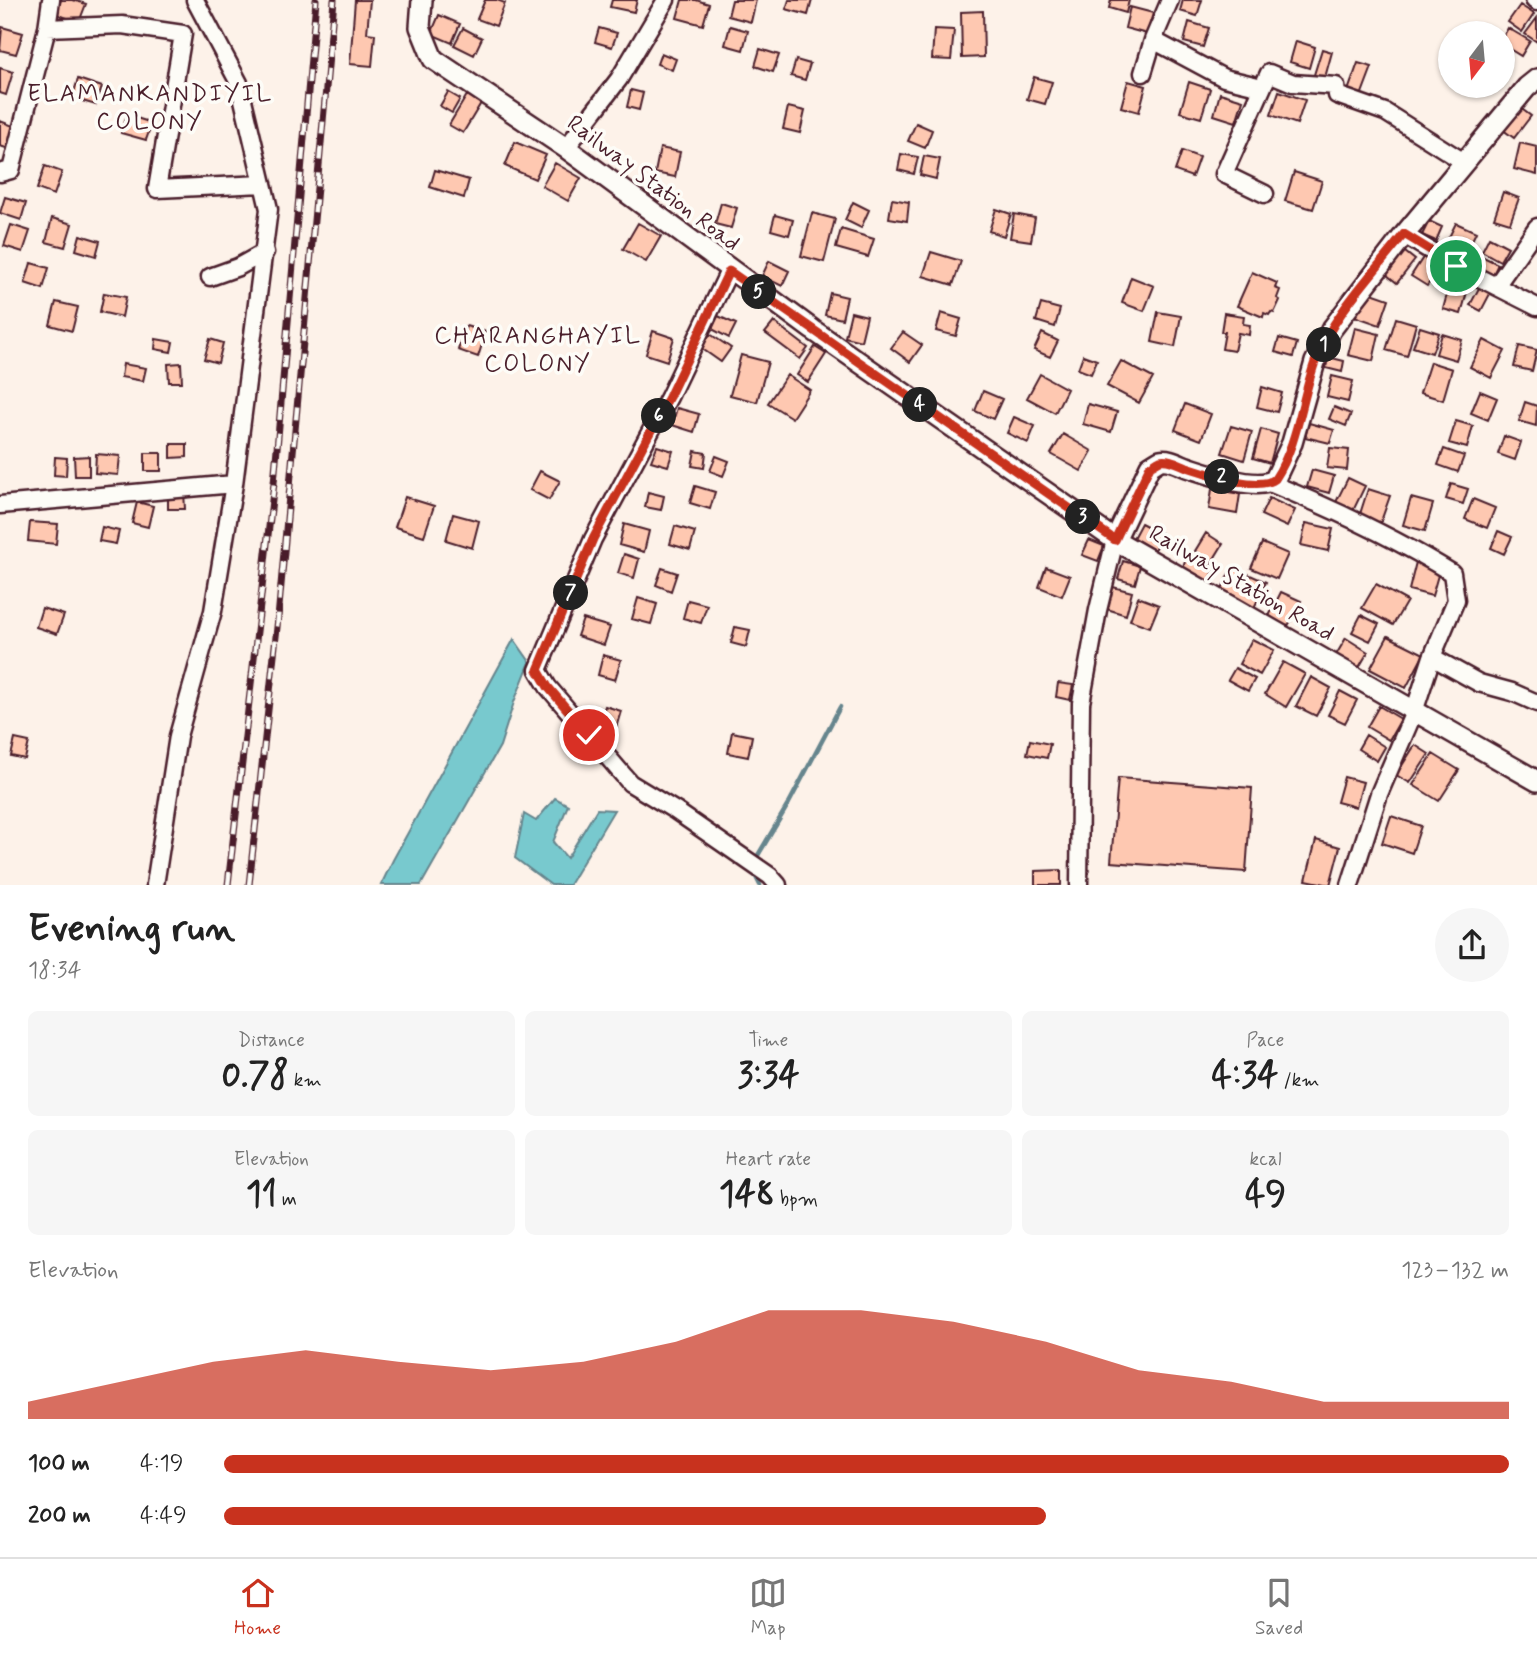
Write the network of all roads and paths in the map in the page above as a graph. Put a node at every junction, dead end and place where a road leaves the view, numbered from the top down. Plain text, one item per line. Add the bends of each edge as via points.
1 (51, 0) edge
2 (195, 0) edge
3 (422, 0) edge
4 (666, 0) edge
5 (1170, 0) edge
6 (47, 28) junction
7 (1153, 40) junction
8 (1143, 73) dead end
9 (1537, 79) edge
10 (1262, 87) junction
11 (566, 148) junction
12 (1464, 162) junction
13 (0, 173) edge
14 (263, 184) junction
15 (1265, 194) dead end
16 (1537, 227) edge
17 (1404, 234) junction
18 (265, 252) junction
19 (729, 271) junction
20 (210, 277) dead end
21 (1496, 286) junction
22 (1537, 307) edge
23 (1270, 483) junction
24 (234, 484) junction
25 (0, 505) edge
26 (1115, 540) junction
27 (1432, 657) junction
28 (1537, 704) edge
29 (1414, 712) junction
30 (1537, 781) edge
31 (155, 885) edge
32 (778, 885) edge
33 (1079, 885) edge
34 (1350, 885) edge

1 - 6 street
2 - 14 street via 239,83
3 - 11 street, Railway Station Road via 419,27 433,58
4 - 11 street via 619,79
5 - 7 street
6 - 13 street via 11,170
6 - 14 street via 122,26 183,34 157,188
7 - 8 street
7 - 10 street via 1223,78
9 - 12 street
10 - 12 street via 1269,72 1293,83 1336,86 1337,95 1385,113
10 - 15 street via 1224,174
11 - 19 street, Railway Station Road
12 - 17 street
14 - 18 street via 269,209
16 - 21 street
17 - 21 street
17 - 23 street via 1331,330 1315,362 1292,443
18 - 20 street
18 - 24 street
19 - 26 street, Railway Station Road
19 - 32 street via 669,397 593,539 538,670 630,783 677,811
21 - 22 street
23 - 26 street via 1247,483 1159,460 1150,466
23 - 27 street via 1409,546 1452,573 1456,600
24 - 25 street
24 - 31 street via 213,611 178,736
26 - 29 street, Railway Station Road
26 - 33 street via 1081,703
27 - 28 street via 1479,683
27 - 29 street
29 - 30 street, Railway Station Road
29 - 34 street via 1379,794

